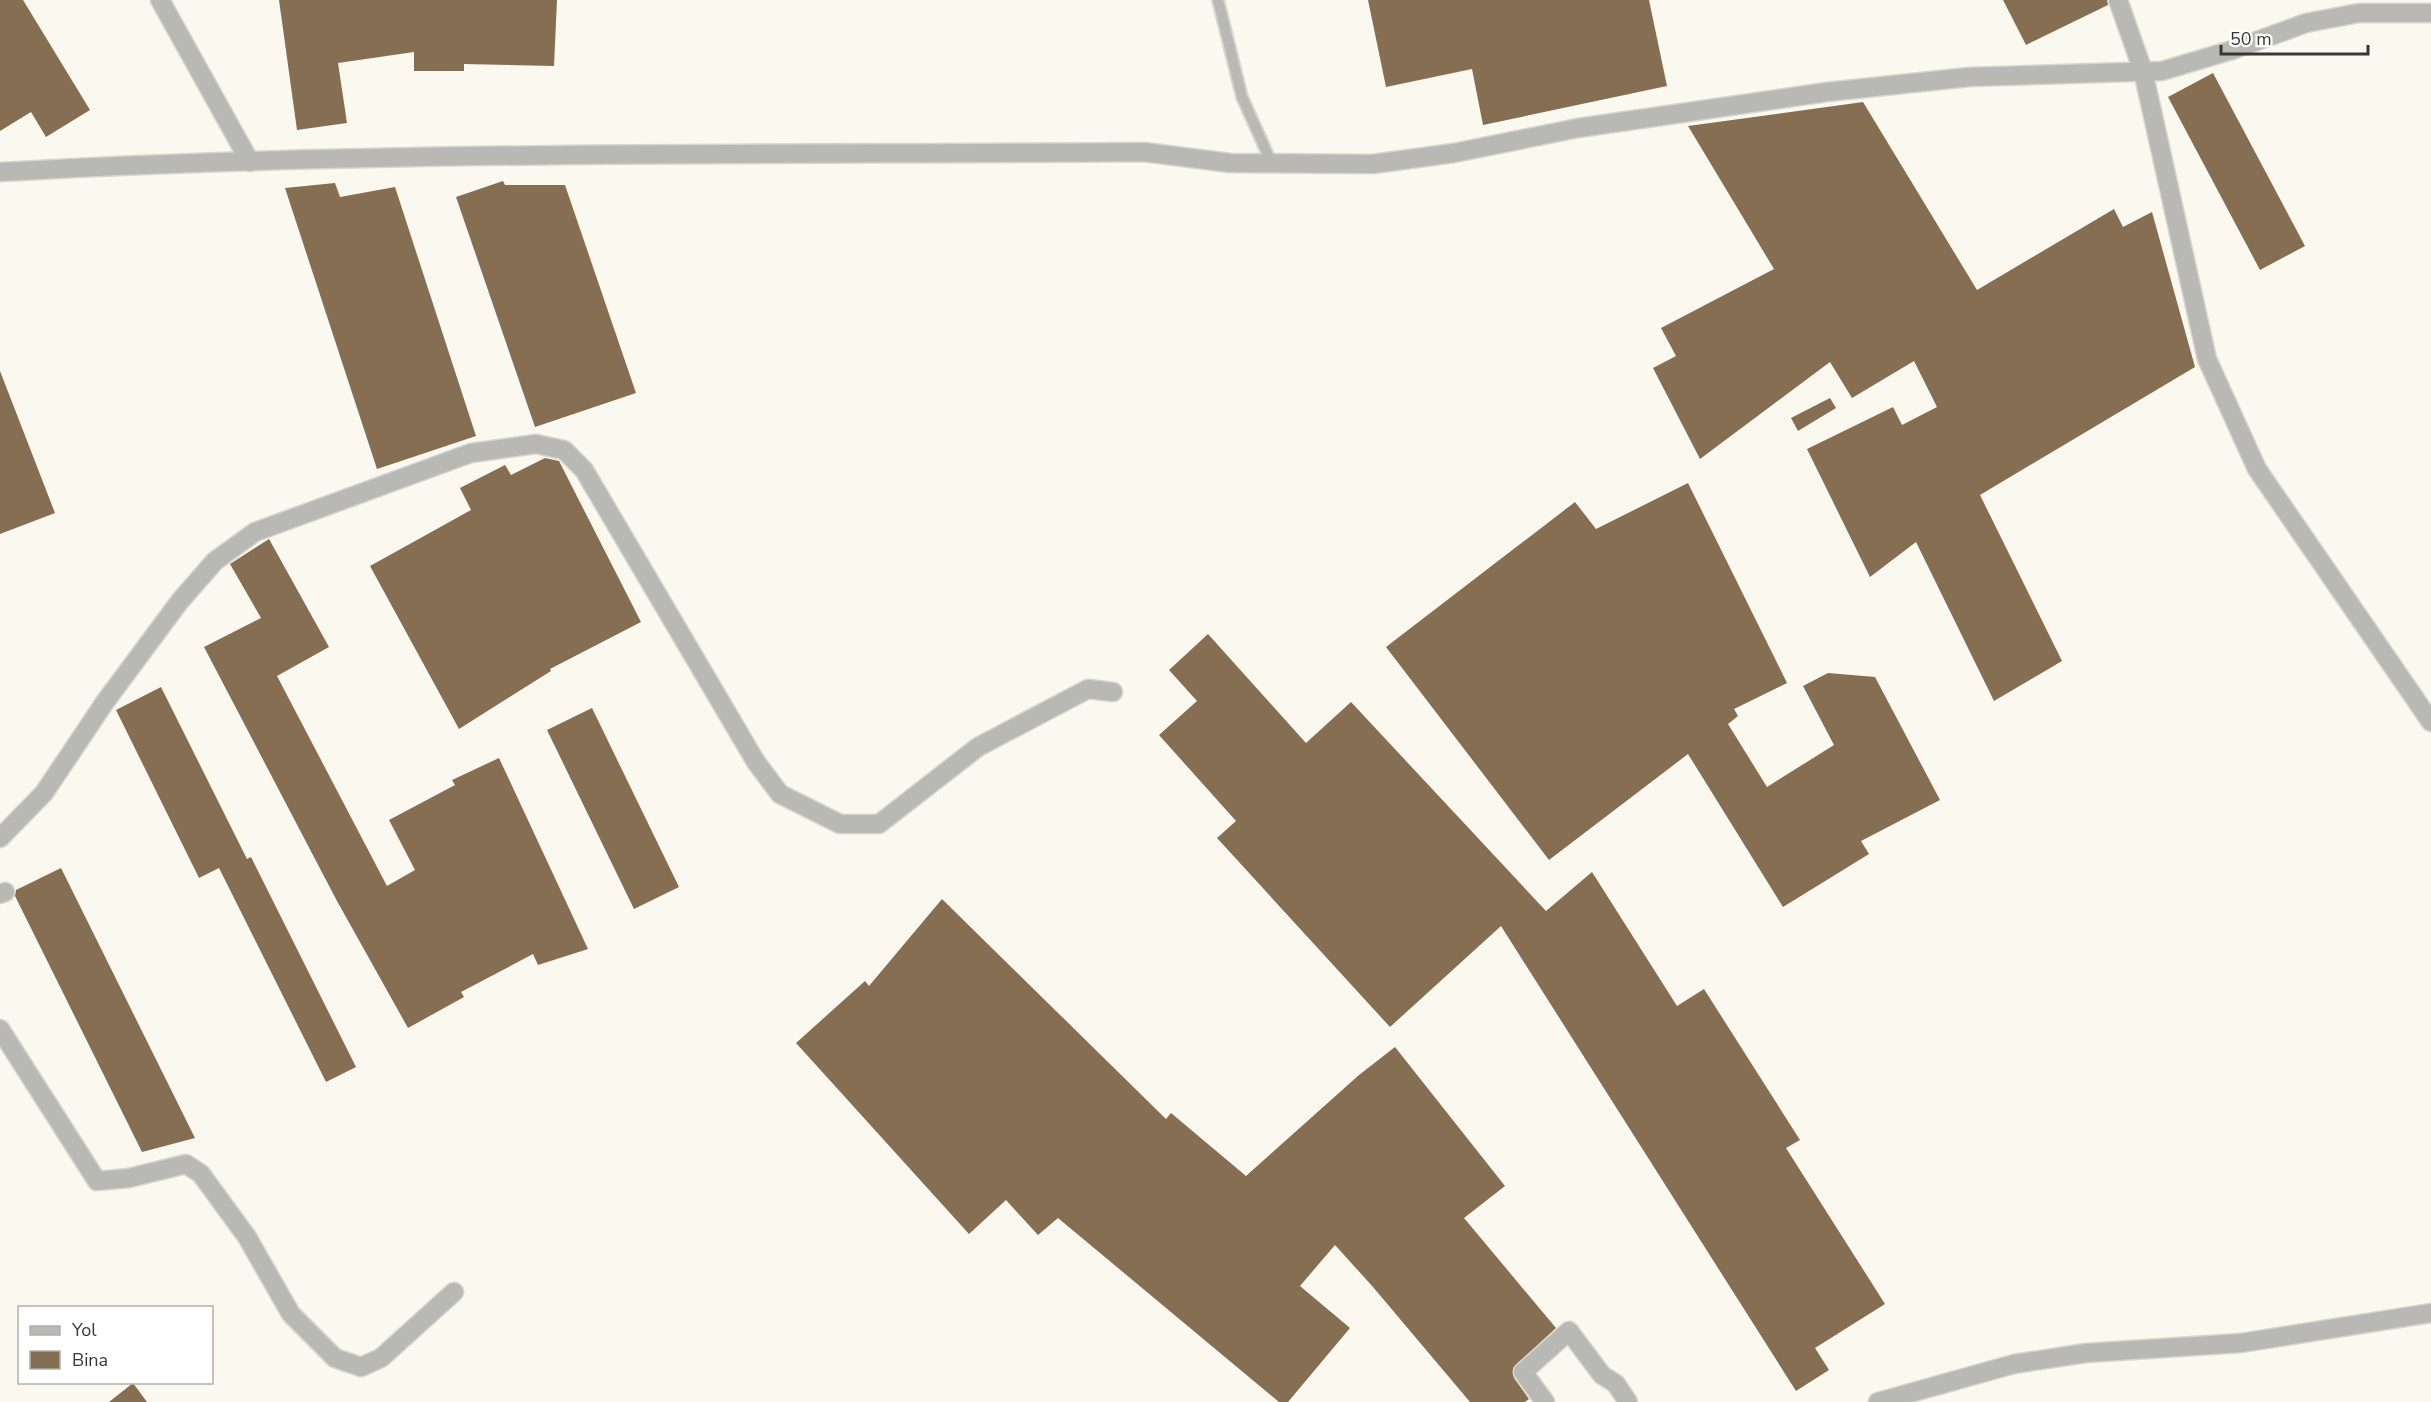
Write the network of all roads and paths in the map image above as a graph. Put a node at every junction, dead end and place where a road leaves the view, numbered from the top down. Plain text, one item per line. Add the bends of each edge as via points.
1 (160, 0) edge
2 (1218, 0) edge
3 (2118, 0) edge
4 (2431, 13) edge
5 (2143, 71) junction
6 (250, 162) junction
7 (1272, 164) junction
8 (0, 172) edge
9 (1113, 692) dead end
10 (2431, 722) edge
11 (0, 838) edge
12 (0, 1029) edge
13 (454, 1292) dead end
14 (2431, 1313) edge
15 (1545, 1402) edge
16 (1628, 1402) edge
17 (1878, 1402) edge

1 - 6 street
2 - 7 lane via 1242,97
3 - 5 street
4 - 5 street via 2359,12 2306,23 2162,71
5 - 7 street via 1969,77 1827,92 1578,128 1454,153 1385,162
5 - 10 street via 2207,359 2257,469
6 - 7 street via 1144,152
6 - 8 street
9 - 11 street via 1088,689 978,747 879,824 840,824 780,794 756,762 584,470 564,450 536,444 471,453 255,532 215,561 111,693 44,793
12 - 13 street via 97,1181 129,1178 186,1164 201,1174 247,1237 291,1314 335,1358 361,1367 381,1358
14 - 17 street via 2241,1343 2086,1353 2014,1364
15 - 16 street via 1523,1372 1569,1331

